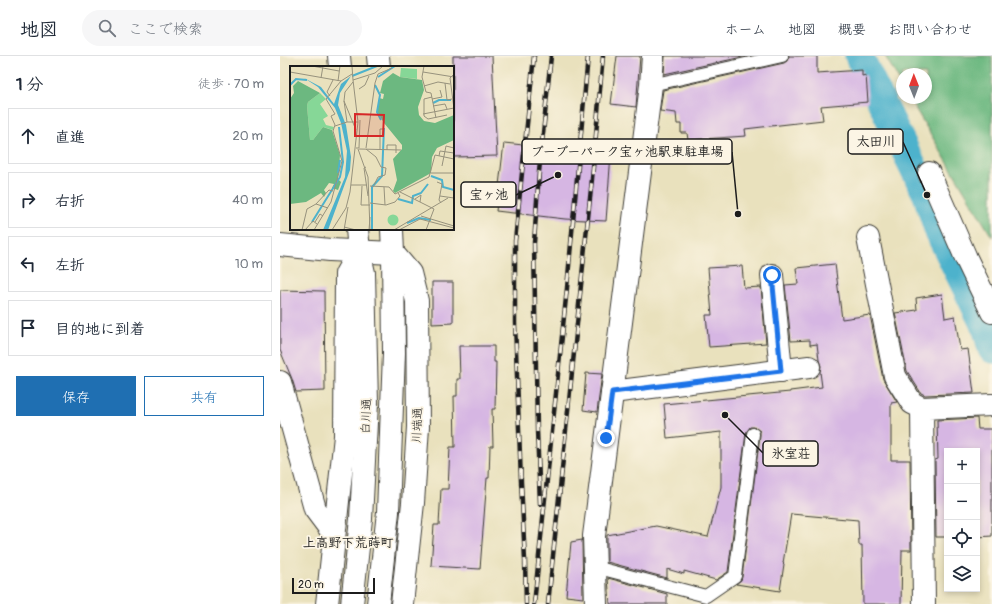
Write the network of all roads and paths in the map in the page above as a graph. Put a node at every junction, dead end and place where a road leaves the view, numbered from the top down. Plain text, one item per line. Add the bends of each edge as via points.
1 (339, 56) edge
2 (378, 56) edge
3 (653, 56) edge
4 (782, 56) edge
5 (340, 66) edge
6 (379, 66) edge
7 (651, 85) junction
8 (929, 173) dead end
9 (357, 230) edge
10 (392, 230) edge
11 (868, 238) dead end
12 (280, 245) edge
13 (359, 251) junction
14 (393, 253) junction
15 (772, 275) dead end
16 (992, 312) edge
17 (808, 367) dead end
18 (781, 371) junction
19 (280, 382) edge
20 (612, 392) junction
21 (992, 405) edge
22 (922, 408) junction
23 (753, 434) dead end
24 (334, 533) junction
25 (595, 567) junction
26 (326, 604) edge
27 (352, 604) edge
28 (378, 604) edge
29 (402, 604) edge
30 (596, 604) edge
31 (924, 604) edge

1 - 5 main road
2 - 6 main road
3 - 7 main road
4 - 7 lane
7 - 20 main road
8 - 16 main road
9 - 13 main road, 白川通
10 - 14 main road
11 - 22 main road via 895,376 912,403
12 - 13 main road
13 - 14 main road
13 - 24 main road via 346,274 345,436
13 - 27 main road, 白川通 via 364,273 367,403 361,519
14 - 28 main road via 394,352 388,512
14 - 29 main road, 川端通 via 410,274 417,301 418,333 418,427
15 - 18 main road
17 - 18 main road
18 - 20 main road
19 - 24 main road via 315,509
20 - 25 main road via 594,536
21 - 22 main road
22 - 31 main road
23 - 25 lane via 734,576 706,596
24 - 26 main road
25 - 30 main road

